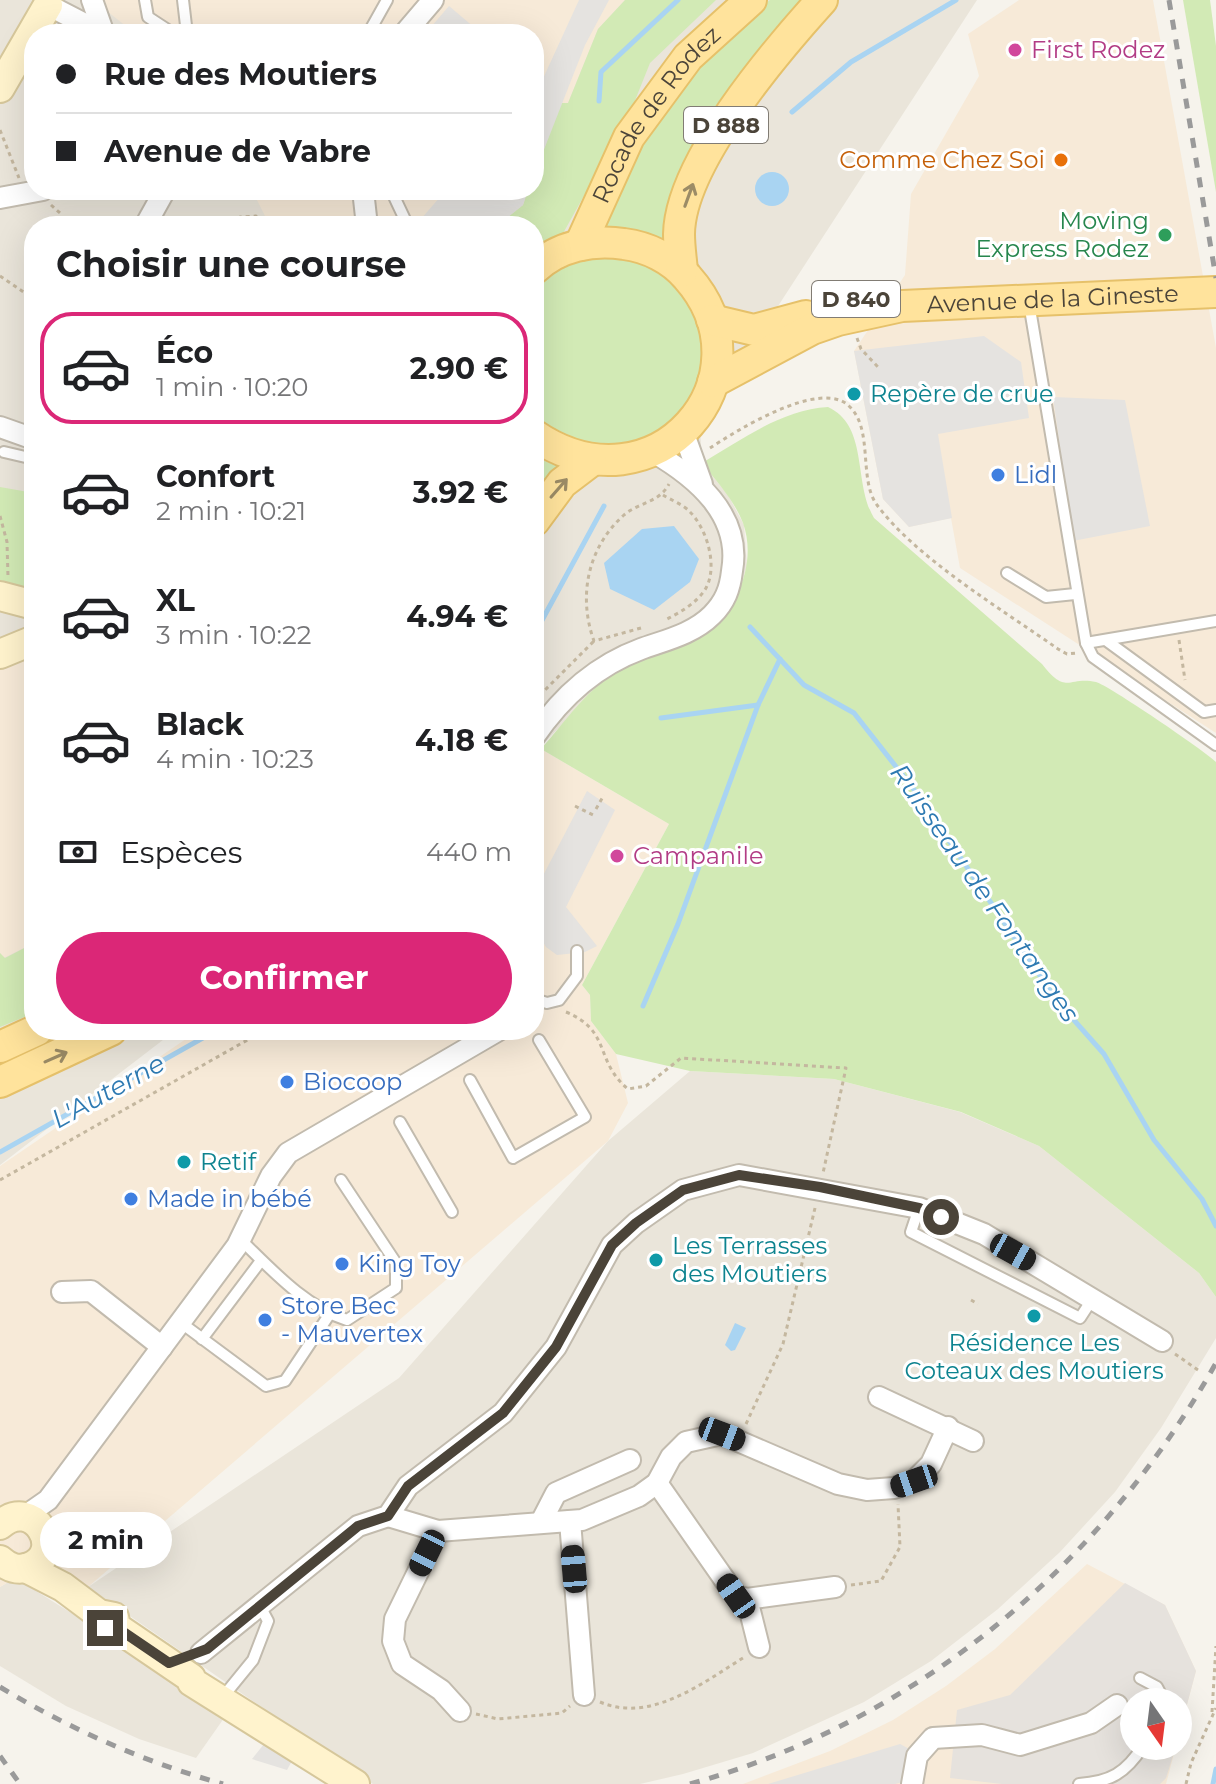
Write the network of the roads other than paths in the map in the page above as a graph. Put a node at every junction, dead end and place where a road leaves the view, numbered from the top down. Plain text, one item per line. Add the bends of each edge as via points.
1 (92, 0) edge
2 (145, 0) edge
3 (183, 0) edge
4 (387, 0) edge
5 (433, 0) edge
6 (751, 0) edge
7 (822, 0) edge
8 (50, 2) edge
9 (32, 24) edge
10 (37, 24) edge
11 (87, 24) edge
12 (100, 24) edge
13 (159, 24) edge
14 (186, 24) edge
15 (374, 24) edge
16 (413, 24) edge
17 (24, 33) edge
18 (24, 47) edge
19 (0, 62) edge
20 (0, 88) edge
21 (24, 194) edge
22 (0, 198) edge
23 (580, 245) junction
24 (544, 262) edge
25 (682, 271) junction
26 (1216, 283) edge
27 (1216, 292) edge
28 (1029, 301) junction
29 (712, 320) junction
30 (713, 382) junction
31 (5, 428) edge
32 (24, 435) edge
33 (544, 441) edge
34 (2, 452) edge
35 (685, 452) junction
36 (24, 457) edge
37 (591, 461) junction
38 (544, 507) edge
39 (1007, 573) dead end
40 (3, 591) edge
41 (1075, 594) junction
42 (24, 600) edge
43 (1216, 621) edge
44 (1107, 641) junction
45 (24, 644) edge
46 (1088, 647) junction
47 (0, 654) edge
48 (1216, 710) edge
49 (544, 722) edge
50 (1216, 745) edge
51 (577, 951) dead end
52 (544, 1002) edge
53 (24, 1036) edge
54 (90, 1040) edge
55 (482, 1040) edge
56 (539, 1040) dead end
57 (0, 1047) edge
58 (470, 1080) dead end
59 (0, 1082) edge
60 (400, 1122) dead end
61 (341, 1180) dead end
62 (919, 1208) junction
63 (452, 1212) dead end
64 (240, 1239) junction
65 (260, 1262) junction
66 (62, 1292) dead end
67 (1093, 1298) junction
68 (329, 1315) junction
69 (180, 1322) junction
70 (202, 1339) junction
71 (1162, 1341) road end
72 (162, 1347) junction
73 (879, 1397) dead end
74 (948, 1427) junction
75 (973, 1441) dead end
76 (630, 1460) dead end
77 (657, 1483) junction
78 (21, 1516) edge
79 (388, 1516) junction
80 (570, 1521) junction
81 (541, 1522) junction
82 (438, 1531) junction
83 (16, 1566) edge
84 (835, 1587) road end
85 (747, 1599) junction
86 (260, 1606) junction
87 (759, 1647) road end
88 (195, 1675) junction
89 (1140, 1678) dead end
90 (1158, 1688) edge
91 (584, 1695) road end
92 (1117, 1705) dead end
93 (460, 1711) road end
94 (1134, 1760) edge
95 (355, 1784) edge
96 (912, 1784) edge
97 (1079, 1784) edge

1 - 12 street
2 - 13 lane via 148,17
3 - 14 lane
4 - 15 lane
5 - 16 street
6 - 23 main road, Rocade de Rodez / D 888 via 688,57 629,137
25 -> 7 main road, D 888 via 679,233 687,195 708,154 770,58
8 - 9 main road
8 - 10 main road
8 - 11 street
17 - 19 main road
18 - 20 main road
21 - 22 street
23 - 24 main road
23 - 25 main road via 634,245
25 - 29 main road
26 - 29 main road, Avenue de la Gineste / D 840 via 900,292 852,300 770,329
27 - 28 main road, Avenue de la Gineste / D 840
28 - 30 main road, Avenue de la Gineste / D 840 via 902,306 838,320
28 - 41 lane
29 - 30 main road
30 - 35 main road
31 - 32 street
31 - 34 lane
33 - 37 main road
34 - 36 lane
35 - 37 main road
35 - 49 street via 718,507 733,546 725,600 694,629 592,674
38 -> 37 main road via 562,483
39 - 41 lane via 1046,597
40 - 42 main road
41 - 46 lane
43 - 44 lane
44 - 46 lane
44 - 48 lane via 1204,712
45 - 47 main road
46 - 50 lane
51 - 52 lane via 577,976 559,1000
53 - 57 main road
59 -> 54 main road
55 - 64 street via 288,1153
56 - 58 lane via 585,1117 513,1158
60 - 63 lane
61 - 68 lane via 396,1263 396,1288 347,1320
62 - 67 street via 984,1234
62 - 67 lane via 911,1232 1080,1318
62 - 79 street via 739,1175 683,1190 612,1245 556,1347 503,1413 408,1486
64 - 65 lane
64 - 69 street
65 - 68 lane
65 - 70 lane
66 - 72 street via 91,1291
67 - 71 street
68 - 70 lane via 285,1381 266,1386
69 - 70 lane
69 - 72 street
72 - 78 street
73 - 74 street
74 - 75 street
74 - 77 street via 931,1464 914,1481 894,1488 838,1484 722,1434 686,1442
76 - 81 street via 556,1493
77 - 80 street via 639,1496
77 - 85 street via 736,1596
78 - 83 main road via 46,1537
79 - 82 street
79 - 86 street via 358,1526
80 - 81 street
80 - 91 street
81 - 82 street
82 - 93 street via 395,1619 393,1641 402,1664 441,1690
83 - 88 main road via 63,1587
84 - 85 street
85 - 87 street
86 - 88 street
86 - 88 lane via 268,1621 253,1660
88 - 95 main road
89 - 90 lane
92 - 96 street via 1091,1723 1020,1745 982,1735 933,1738 917,1756
94 - 97 lane via 1129,1768 1097,1783

